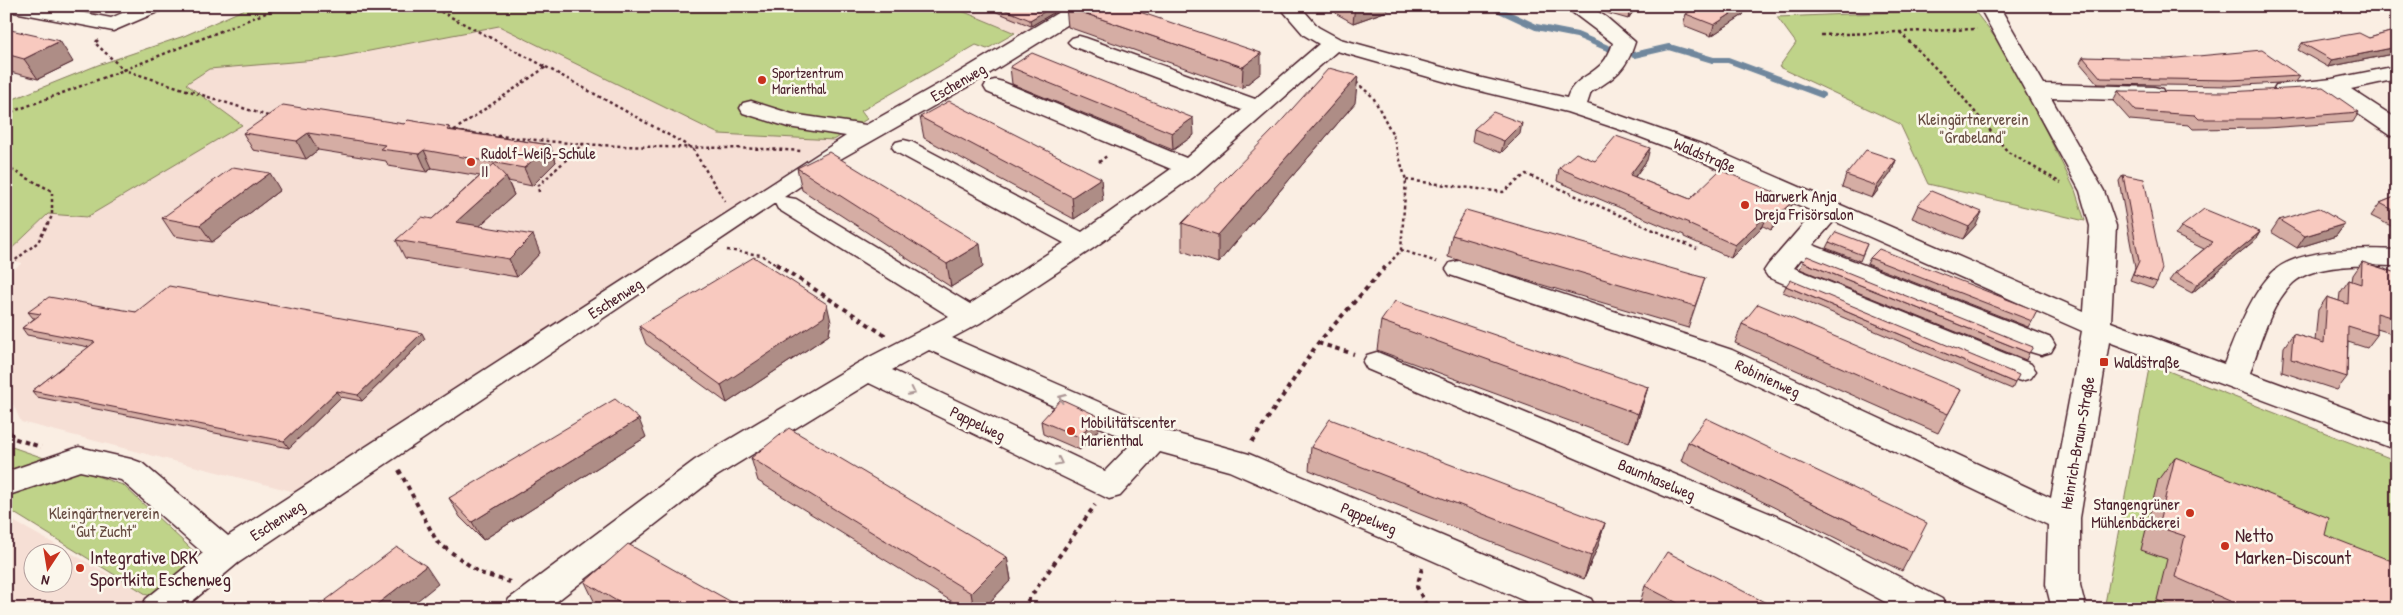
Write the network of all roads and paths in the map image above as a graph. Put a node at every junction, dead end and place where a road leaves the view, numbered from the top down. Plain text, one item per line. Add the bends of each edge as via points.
1 (155, 6) edge
2 (283, 6) edge
3 (430, 6) edge
4 (1084, 6) edge
5 (1289, 6) edge
6 (1574, 6) edge
7 (21, 7) edge
8 (1996, 17) edge
9 (113, 25) junction
10 (1900, 32) junction
11 (1821, 35) dead end
12 (1079, 42) dead end
13 (1333, 43) junction
14 (546, 67) junction
15 (124, 70) junction
16 (2397, 72) edge
17 (1352, 81) edge
18 (2332, 86) junction
19 (995, 87) dead end
20 (2038, 91) junction
21 (2262, 92) edge
22 (2174, 94) edge
23 (1575, 107) junction
24 (751, 108) dead end
25 (1258, 108) junction
26 (6, 114) edge
27 (278, 118) edge
28 (453, 130) junction
29 (2397, 130) edge
30 (444, 131) edge
31 (870, 133) junction
32 (583, 144) junction
33 (904, 147) dead end
34 (692, 148) junction
35 (834, 153) junction
36 (6, 167) edge
37 (1189, 168) junction
38 (13, 172) junction
39 (6, 174) edge
40 (1406, 180) junction
41 (539, 192) dead end
42 (2096, 203) junction
43 (728, 204) dead end
44 (787, 204) dead end
45 (1829, 211) junction
46 (1083, 244) junction
47 (1797, 248) junction
48 (1697, 249) dead end
49 (1401, 250) junction
50 (732, 251) dead end
51 (2397, 258) edge
52 (6, 267) edge
53 (1459, 269) joint
54 (970, 317) junction
55 (2097, 327) junction
56 (1318, 343) junction
57 (918, 345) junction
58 (2041, 345) dead end
59 (1377, 362) joint
60 (868, 370) junction
61 (2021, 371) dead end
62 (2233, 378) junction
63 (1154, 439) junction
64 (2397, 439) edge
65 (388, 447) junction
66 (1238, 462) junction
67 (6, 484) edge
68 (1109, 487) junction
69 (2064, 518) junction
70 (1429, 543) junction
71 (226, 554) junction
72 (531, 600) edge
73 (158, 609) edge
74 (1022, 609) edge
75 (1428, 609) edge
76 (1579, 609) edge
77 (1930, 609) edge
78 (2069, 609) edge

1 - 9 street
2 - 15 path
3 - 14 path
4 - 31 street, Eschenweg
5 - 13 street, Waldstraße via 1311,31
6 - 23 street via 1599,20 1624,42 1619,59 1605,75 1582,89
7 - 9 street
8 - 10 path
8 - 20 street, Heinrich-Braun-Straße
9 - 15 path via 95,43
10 - 11 path
10 - 42 path via 1956,89 2008,152
12 - 25 street
13 - 23 street, Waldstraße
13 - 25 street
14 - 28 path
14 - 34 path
15 - 26 path
15 - 27 path
16 - 18 street
17 - 40 path via 1374,97 1392,133
18 - 21 street
18 - 29 street
19 - 37 street, Eschenweg
20 - 22 street
20 - 42 street, Heinrich-Braun-Straße
23 - 45 street, Waldstraße via 1693,149
24 - 31 street via 788,120
25 - 37 street
28 - 30 path
28 - 32 path
31 - 35 street, Eschenweg
32 - 34 path
32 - 41 path via 538,186
33 - 46 street
34 - 35 path via 748,147
34 - 43 path
35 - 65 street, Eschenweg
36 - 38 path
37 - 46 street
38 - 39 path
38 - 52 path via 52,191 52,216 38,242
40 - 48 path via 1503,192 1526,174
40 - 49 path
42 - 55 street, Heinrich-Braun-Straße via 2104,226
44 - 54 street
45 - 47 street
45 - 55 street, Waldstraße
46 - 54 street
47 - 58 street
47 - 61 street via 1777,271
49 - 53 path
49 - 56 path
50 - 57 path via 762,255
51 - 62 street via 2353,257 2313,263 2283,276 2254,327
53 - 69 street, Robinienweg via 1722,357
54 - 57 street
55 - 62 street, Waldstraße
55 - 69 street, Heinrich-Braun-Straße
56 - 59 path
56 - 66 path
57 - 60 street
63 -> 57 street, Pappelweg
59 - 77 street, Baumhaselweg via 1791,536
60 -> 68 street, Pappelweg
60 - 72 street via 706,468
62 - 64 street, Waldstraße
63 - 66 street, Pappelweg
63 - 68 street
65 - 71 street, Eschenweg
65 - 72 path via 437,542 480,573
66 - 70 street, Pappelweg
67 - 71 street via 80,459 131,471
68 - 74 path
69 - 78 street, Heinrich-Braun-Straße via 2063,585
70 - 75 path via 1417,587
70 - 76 street, Pappelweg
71 - 73 street, Eschenweg

